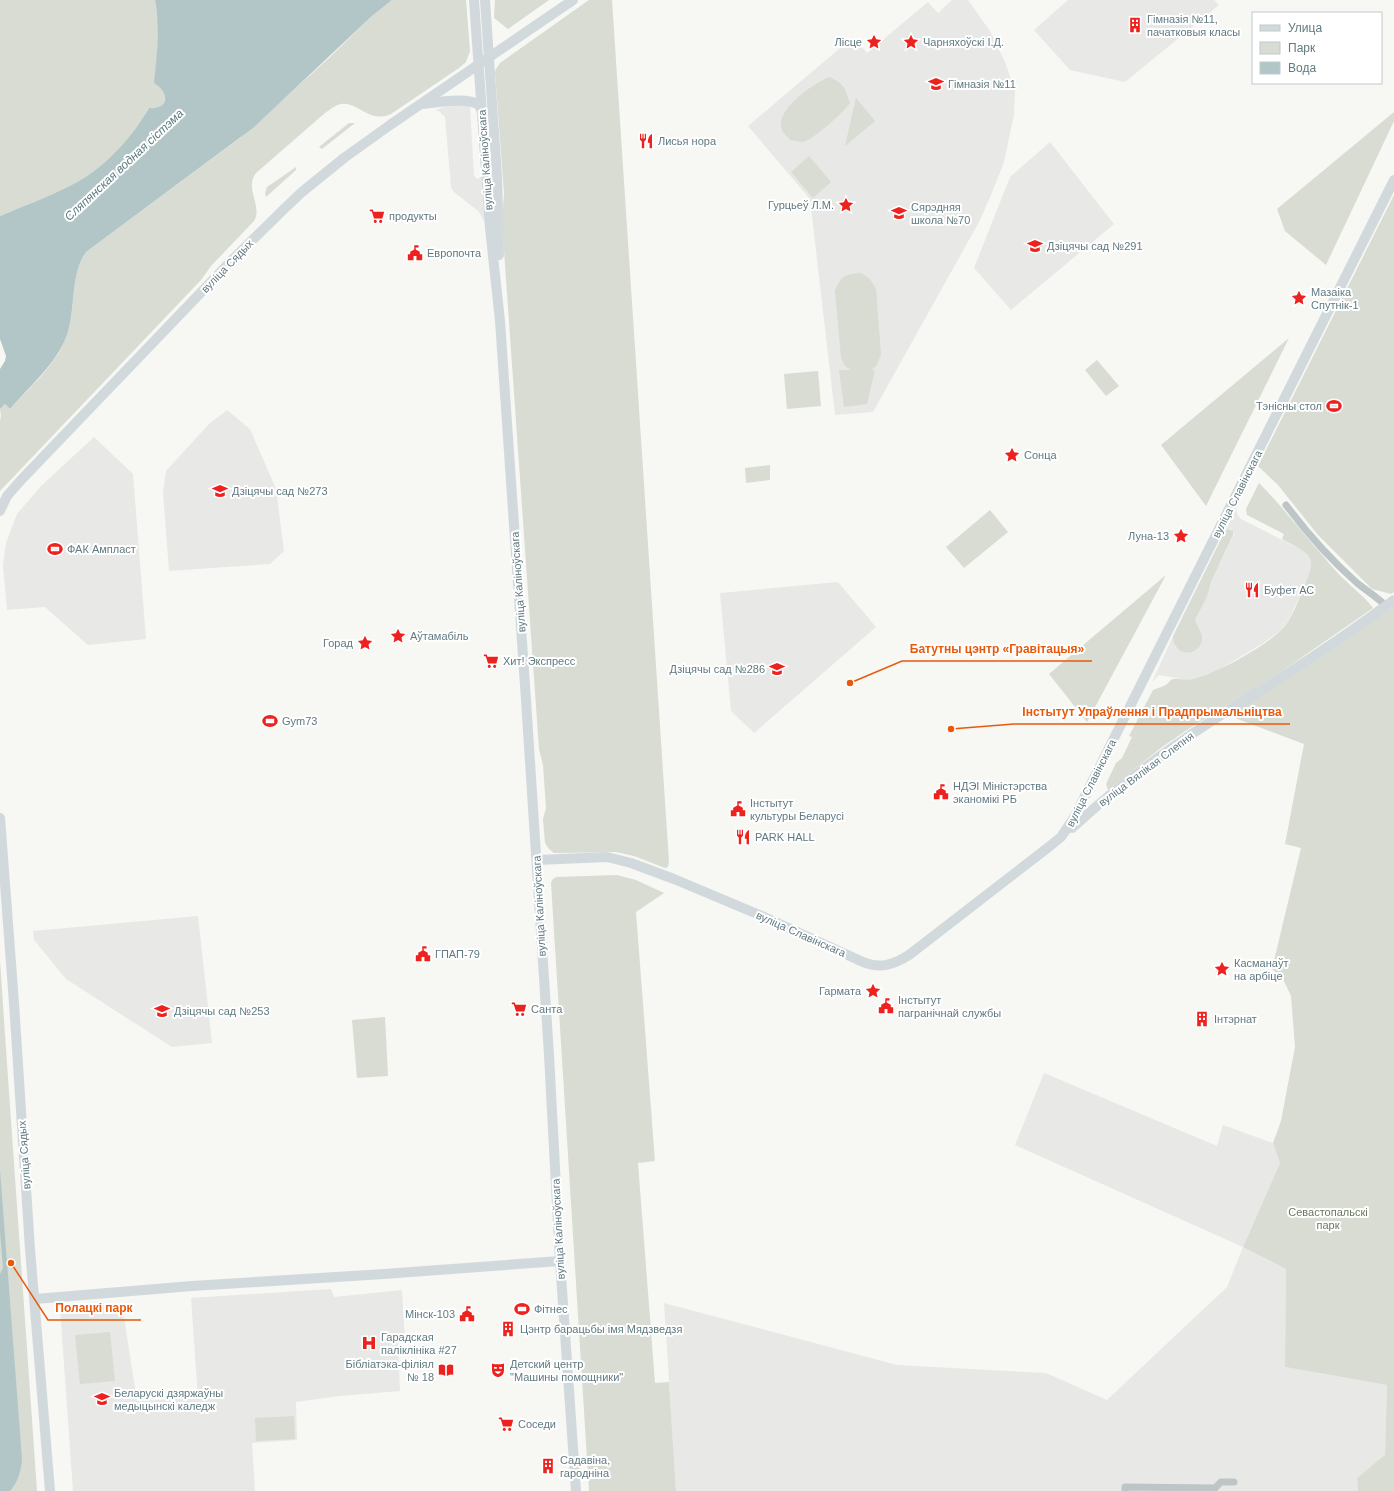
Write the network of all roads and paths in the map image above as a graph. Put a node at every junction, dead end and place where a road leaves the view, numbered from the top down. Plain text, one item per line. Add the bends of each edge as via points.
1 (474, 0) edge
2 (485, 0) edge
3 (573, 0) edge
4 (488, 58) junction
5 (478, 66) junction
6 (420, 105) junction
7 (482, 110) junction
8 (1394, 180) edge
9 (500, 321) junction
10 (3, 499) edge
11 (1286, 505) dead end
12 (0, 511) edge
13 (1390, 603) edge
14 (1088, 790) junction
15 (1104, 799) junction
16 (0, 818) edge
17 (1062, 837) junction
18 (537, 860) junction
19 (560, 1261) junction
20 (35, 1299) junction
21 (1234, 1482) dead end
22 (50, 1491) edge
23 (576, 1491) edge
24 (1124, 1491) edge

1 - 5 street, вуліца Каліноўскага
2 - 4 street, вуліца Каліноўскага
3 - 4 street, вуліца Сядых
4 - 5 street, вуліца Сядых
4 - 9 street, вуліца Каліноўскага via 497,176
5 - 6 street, вуліца Сядых
5 - 7 street, вуліца Каліноўскага
6 - 7 street via 470,101 479,105
6 - 10 street, вуліца Сядых via 351,153 284,209
7 - 9 street, вуліца Каліноўскага via 490,228
8 - 14 street, вуліца Славінскага
9 - 18 street, вуліца Каліноўскага
10 - 12 street, вуліца Сядых
11 - 13 street via 1330,557 1358,584
13 - 15 street, вуліца Вялікая Слепня via 1278,679 1227,710
14 - 15 street
14 - 17 street, вуліца Славінскага
15 - 17 street, вуліца Вялікая Слепня
16 - 20 street, вуліца Сядых
17 - 18 street, вуліца Славінскага via 909,955 895,963 879,966 863,962 762,916 631,863 606,858
18 - 19 street, вуліца Каліноўскага
19 - 20 street
19 - 23 street, вуліца Каліноўскага
20 - 22 street, вуліца Сядых
21 - 24 street via 1221,1482 1215,1488 1125,1487

